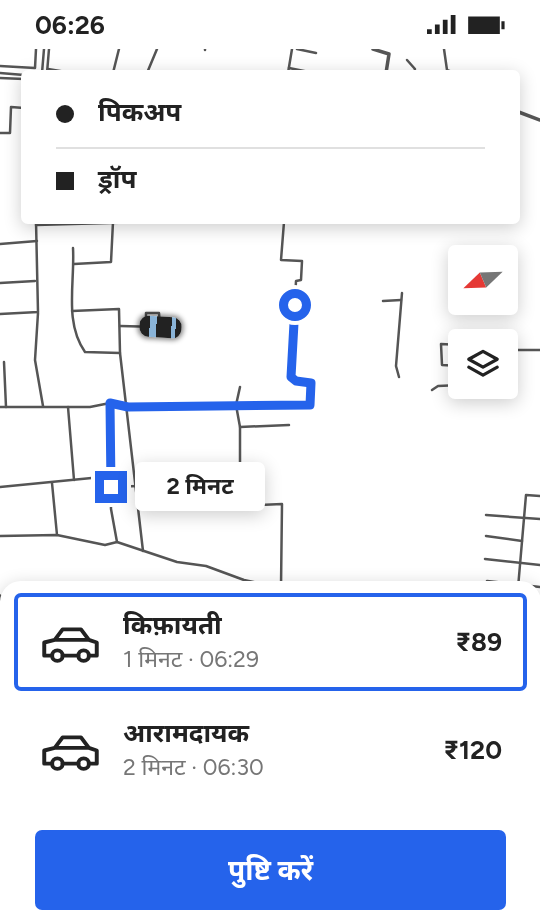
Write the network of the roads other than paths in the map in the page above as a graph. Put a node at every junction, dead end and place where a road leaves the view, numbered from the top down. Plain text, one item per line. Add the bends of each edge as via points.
1 (36, 49) edge
2 (44, 49) edge
3 (49, 49) edge
4 (119, 49) edge
5 (157, 49) edge
6 (295, 49) edge
7 (373, 49) edge
8 (444, 49) edge
9 (316, 53) dead end
10 (407, 59) dead end
11 (0, 66) edge
12 (289, 68) joint
13 (46, 70) edge
14 (46, 70) edge
15 (114, 70) edge
16 (148, 70) edge
17 (299, 70) edge
18 (386, 70) edge
19 (415, 70) edge
20 (447, 70) edge
21 (0, 76) edge
22 (21, 77) edge
23 (21, 108) edge
24 (520, 112) edge
25 (540, 120) edge
26 (0, 133) edge
27 (36, 224) edge
28 (113, 224) edge
29 (284, 224) edge
30 (37, 241) junction
31 (0, 244) edge
32 (73, 248) dead end
33 (74, 264) junction
34 (37, 281) junction
35 (0, 283) edge
36 (402, 293) dead end
37 (401, 300) junction
38 (383, 301) dead end
39 (72, 311) junction
40 (38, 312) junction
41 (0, 314) edge
42 (120, 326) junction
43 (146, 326) junction
44 (448, 344) edge
45 (518, 350) edge
46 (540, 350) edge
47 (120, 353) junction
48 (4, 362) dead end
49 (448, 365) edge
50 (399, 377) dead end
51 (448, 386) edge
52 (240, 387) dead end
53 (432, 390) dead end
54 (110, 403) junction
55 (236, 405) junction
56 (43, 406) junction
57 (68, 406) junction
58 (0, 407) edge
59 (6, 407) junction
60 (128, 407) junction
61 (289, 425) dead end
62 (240, 427) junction
63 (113, 476) junction
64 (74, 480) junction
65 (52, 483) junction
66 (138, 486) junction
67 (0, 487) edge
68 (111, 487) junction
69 (540, 496) edge
70 (486, 515) dead end
71 (524, 517) junction
72 (540, 519) edge
73 (57, 535) junction
74 (0, 536) edge
75 (486, 536) dead end
76 (522, 541) junction
77 (117, 542) junction
78 (143, 551) junction
79 (485, 559) dead end
80 (520, 563) junction
81 (540, 565) edge
82 (255, 581) edge
83 (281, 581) edge
84 (518, 581) edge

1 - 11 street via 35,68
2 - 13 street
3 - 14 street
4 - 15 street
5 - 16 street
6 - 9 street
6 - 12 street
7 - 18 street via 389,54
8 - 20 street
10 - 19 street
12 - 17 street
21 - 22 street
23 - 26 street via 10,107 9,133
24 - 25 street
27 - 30 street
28 - 33 street via 111,262
29 - 55 street via 281,260 302,261 301,281 296,281 291,377 311,383 310,405
30 - 31 street
30 - 34 street
32 - 33 street
33 - 39 street
34 - 35 street
34 - 40 street
36 - 37 street
37 - 38 street
37 - 50 street
39 - 42 street via 119,309
39 - 47 street via 76,339 85,352
40 - 41 street
40 - 56 street via 35,359
42 - 43 street
42 - 47 street
43 - 43 street via 160,327 159,313 146,313
44 - 49 street via 441,344 442,365
45 - 46 street
47 - 60 street
48 - 59 street
51 - 53 street
52 - 55 street
54 - 57 street
54 - 60 street
54 - 63 street
55 - 60 street
55 - 62 street
56 - 57 street
56 - 59 street
57 - 64 street
58 - 59 street
60 - 66 street
61 - 62 street
62 - 83 street via 240,506 282,504
63 - 64 street
63 - 68 street
64 - 65 street
65 - 67 street
65 - 73 street
66 - 68 street
66 - 78 street
68 - 77 street
69 - 71 street via 526,495
70 - 71 street
71 - 72 street
71 - 76 street
73 - 74 street
73 - 77 street via 105,545
75 - 76 street
76 - 80 street
77 - 78 street
78 - 82 street
79 - 80 street
80 - 81 street
80 - 84 street

